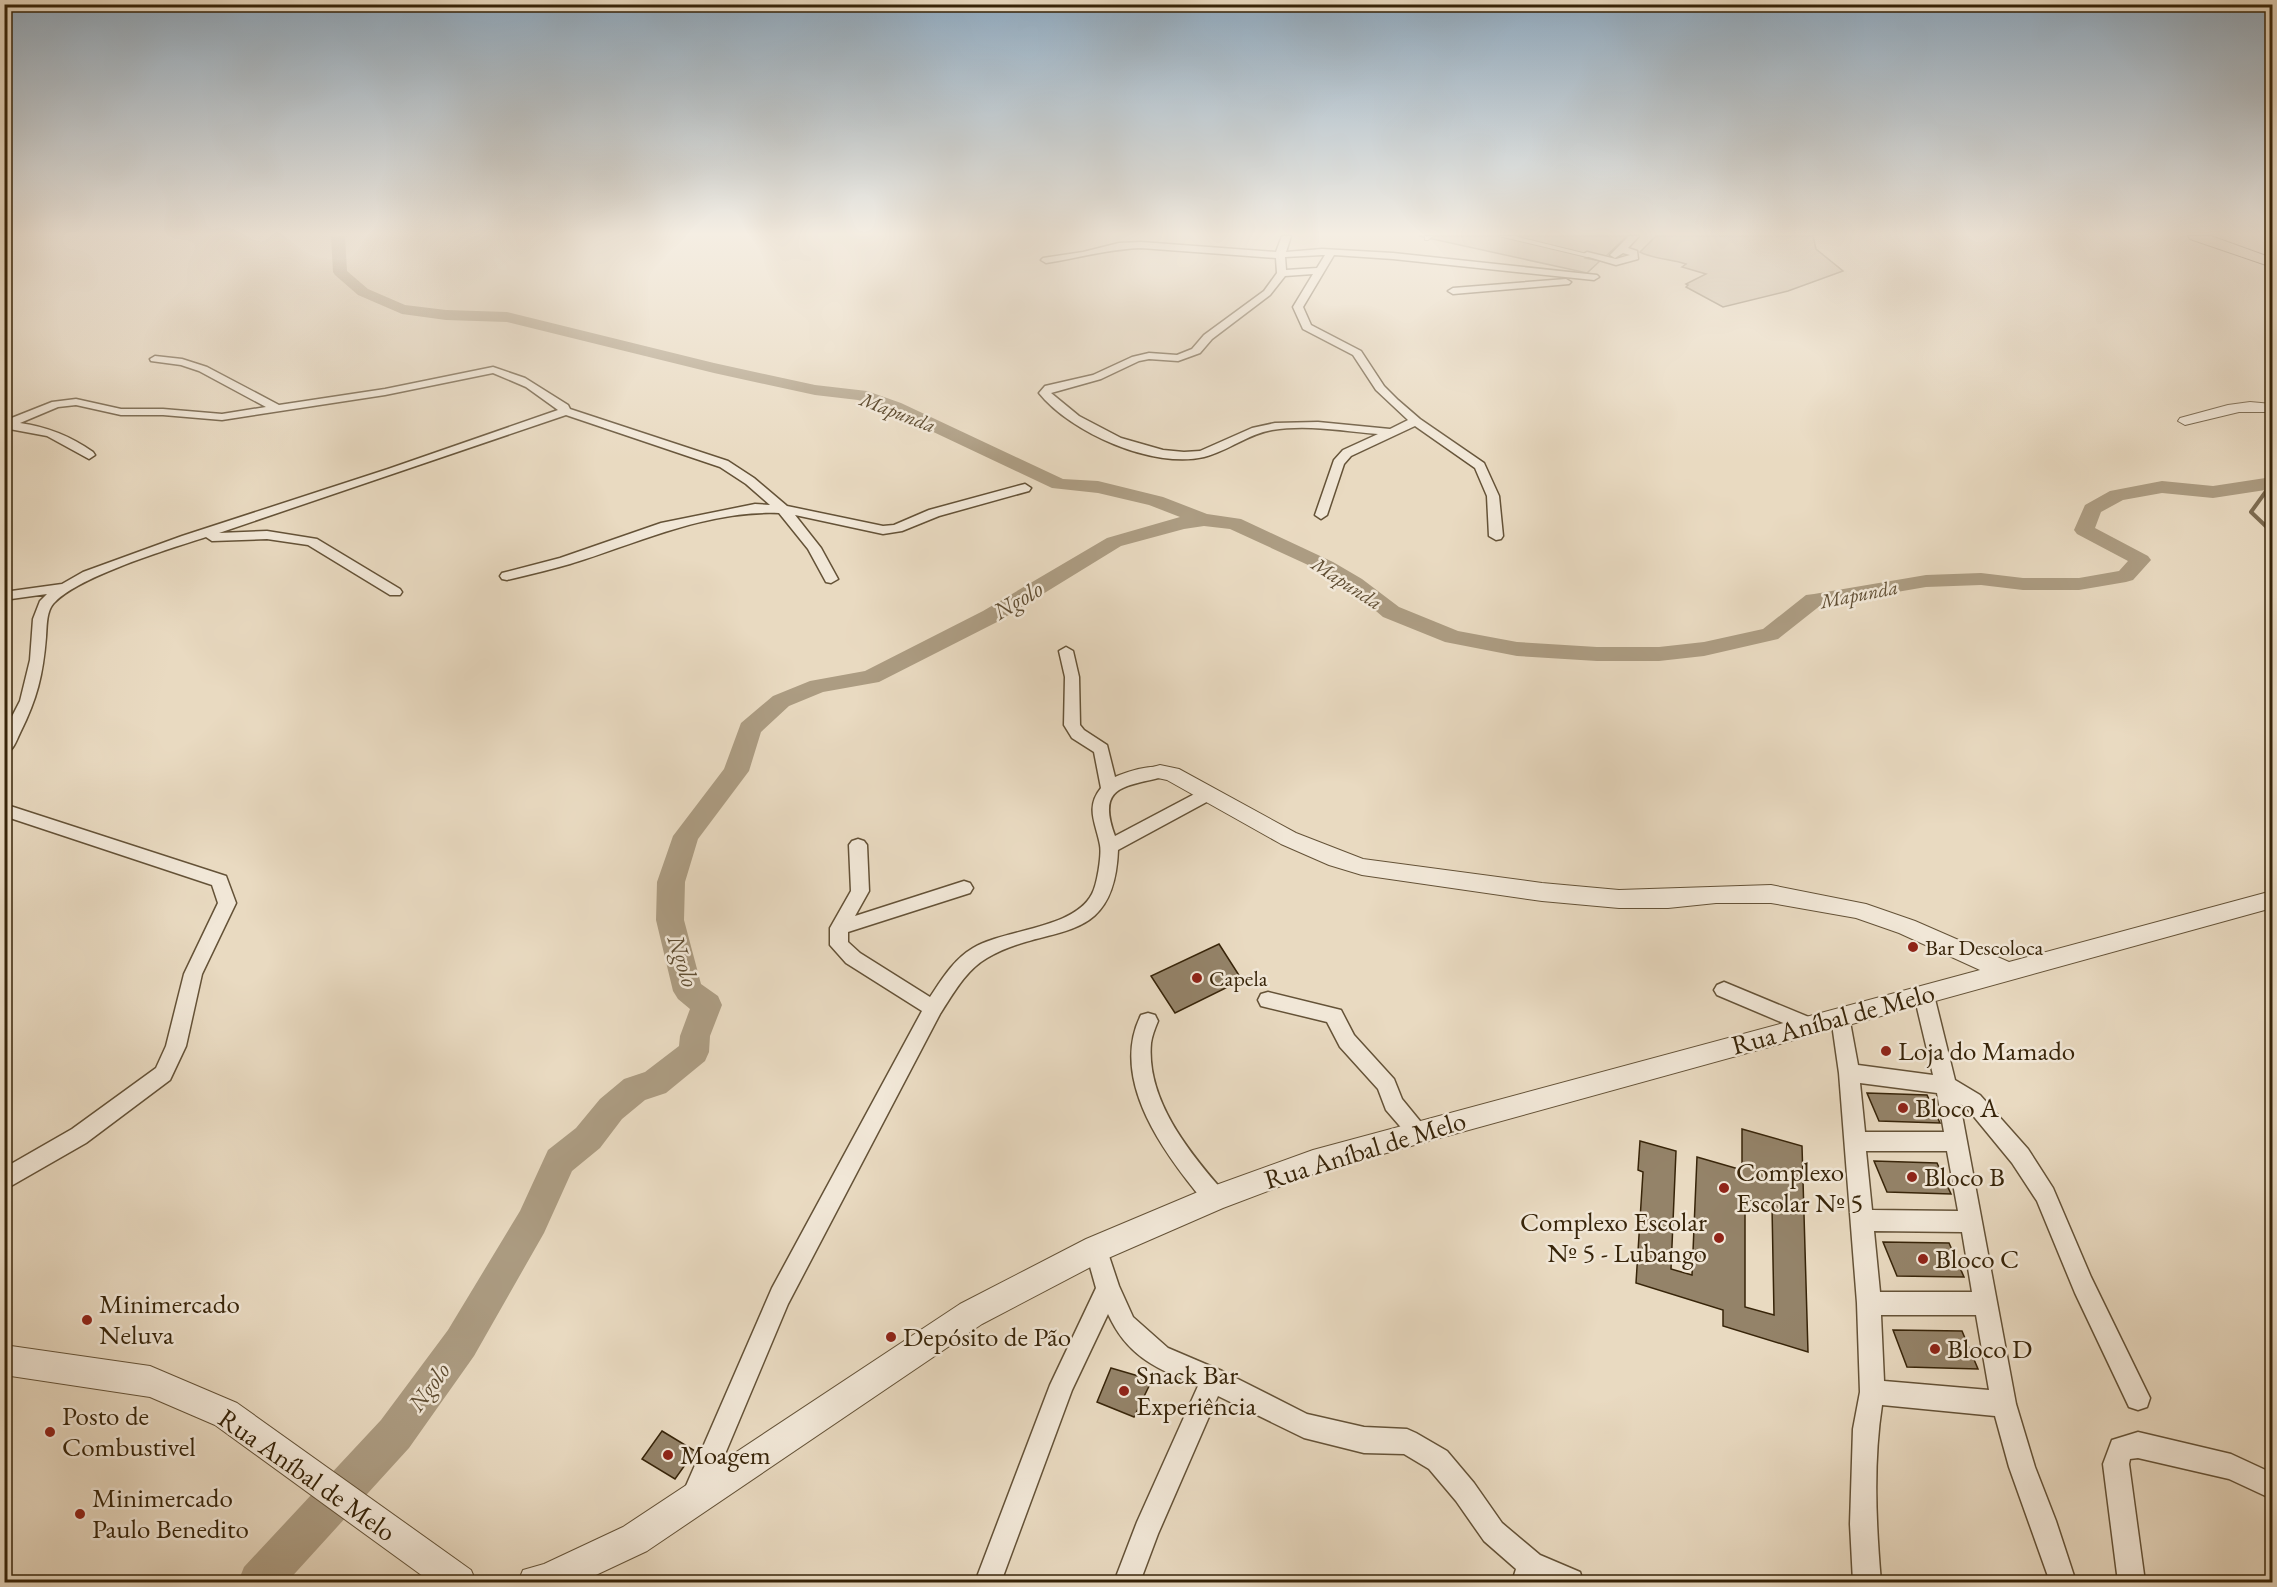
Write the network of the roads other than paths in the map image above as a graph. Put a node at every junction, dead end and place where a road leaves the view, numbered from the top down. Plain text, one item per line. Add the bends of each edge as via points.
1 (1244, 310) edge
2 (1299, 310) edge
3 (155, 359) dead end
4 (276, 408) junction
5 (2272, 408) edge
6 (564, 411) junction
7 (1416, 421) junction
8 (2185, 421) dead end
9 (6, 425) edge
10 (1390, 432) junction
11 (89, 455) dead end
12 (1024, 488) dead end
13 (783, 509) junction
14 (1321, 514) dead end
15 (1496, 536) dead end
16 (187, 539) junction
17 (507, 576) dead end
18 (831, 579) dead end
19 (65, 588) junction
20 (395, 592) dead end
21 (4, 596) edge
22 (1066, 651) dead end
23 (4, 749) edge
24 (1160, 772) joint
25 (1109, 788) junction
26 (1208, 794) junction
27 (4, 810) edge
28 (858, 845) dead end
29 (1109, 847) junction
30 (964, 888) dead end
31 (2272, 900) edge
32 (839, 928) junction
33 (2009, 972) junction
34 (1724, 990) dead end
35 (1924, 995) junction
36 (1268, 1000) dead end
37 (933, 1008) junction
38 (1840, 1017) junction
39 (1148, 1021) dead end
40 (1809, 1026) junction
41 (1849, 1073) junction
42 (1946, 1085) junction
43 (1418, 1132) junction
44 (1956, 1141) junction
45 (1854, 1143) junction
46 (4, 1180) edge
47 (1215, 1198) junction
48 (1861, 1220) junction
49 (1971, 1222) junction
50 (1096, 1249) junction
51 (1108, 1289) junction
52 (1869, 1303) junction
53 (1986, 1304) junction
54 (4, 1360) edge
55 (1213, 1380) junction
56 (1872, 1392) junction
57 (2138, 1398) dead end
58 (2004, 1404) junction
59 (2272, 1486) edge
60 (693, 1498) junction
61 (1528, 1573) edge
62 (459, 1582) edge
63 (535, 1582) edge
64 (988, 1582) edge
65 (1127, 1582) edge
66 (1570, 1582) edge
67 (1867, 1582) edge
68 (2063, 1582) edge
69 (2131, 1582) edge

1 - 10 street via 1188,355 1136,359 1097,377 1049,388 1045,393 1093,428 1145,451 1169,456 1203,453 1272,427
2 - 7 street via 1307,327 1357,353 1380,388
3 - 4 street via 203,369
4 - 6 street via 494,370 550,397 564,406
4 - 9 street via 212,417 121,412 76,402 56,404
5 - 8 street via 2241,408
6 - 13 street via 724,464
6 - 16 street
7 - 10 street
7 - 15 street via 1480,466 1493,496
9 - 11 street via 43,430 65,438
10 - 14 street via 1347,453 1338,463
12 - 13 street via 883,530
13 - 17 street via 755,508 691,519 566,561
13 - 18 street via 814,548
16 - 19 street via 88,575
16 - 20 street via 267,535 312,542
19 - 21 street
19 - 23 street via 47,601 40,619 28,701
22 - 25 street via 1072,677 1072,725 1078,734 1101,749
24 - 25 street via 1132,777
24 - 26 street via 1172,774
25 - 29 street via 1101,800 1100,813
26 - 29 street
26 - 33 street via 1335,859 1362,867 1542,892 1619,898 1771,894 1858,910
27 - 46 street via 220,881 227,903 193,974 176,1046 163,1074 79,1136
28 - 32 street via 860,891
29 - 37 street via 1101,897 1087,913 1041,933 998,943 977,955
30 - 32 street
31 - 33 street, Rua Aníbal de Melo
32 - 37 street via 839,945 853,958
33 - 35 street, Rua Aníbal de Melo
34 - 40 street
35 - 38 street, Rua Aníbal de Melo
35 - 42 street
36 - 43 street via 1334,1016 1347,1041 1387,1085 1393,1104
37 - 60 street via 780,1296
38 - 40 street, Rua Aníbal de Melo
38 - 41 street
39 - 47 street via 1142,1043 1149,1093 1175,1146
40 - 43 street, Rua Aníbal de Melo
41 - 42 street
41 - 45 street
42 - 44 street
42 - 57 street via 1973,1101 2020,1156 2045,1195
43 - 47 street, Rua Aníbal de Melo via 1313,1162
44 - 45 street
44 - 49 street
45 - 48 street
47 - 50 street, Rua Aníbal de Melo
48 - 49 street
48 - 52 street
49 - 53 street
50 - 51 street
50 - 60 street, Rua Aníbal de Melo via 970,1314
51 - 55 street via 1125,1325 1159,1357
51 - 64 street via 1062,1385
52 - 53 street
52 - 56 street
53 - 58 street
54 - 62 street, Rua Aníbal de Melo via 150,1382 226,1414
55 - 61 street via 1304,1426 1364,1440 1407,1442 1438,1460
55 - 65 street
56 - 58 street
56 - 67 street via 1866,1429 1863,1524
58 - 68 street
59 - 69 street via 2231,1467 2138,1445 2121,1449 2116,1464
60 - 63 street, Rua Aníbal de Melo via 635,1539 546,1581
61 - 66 street

